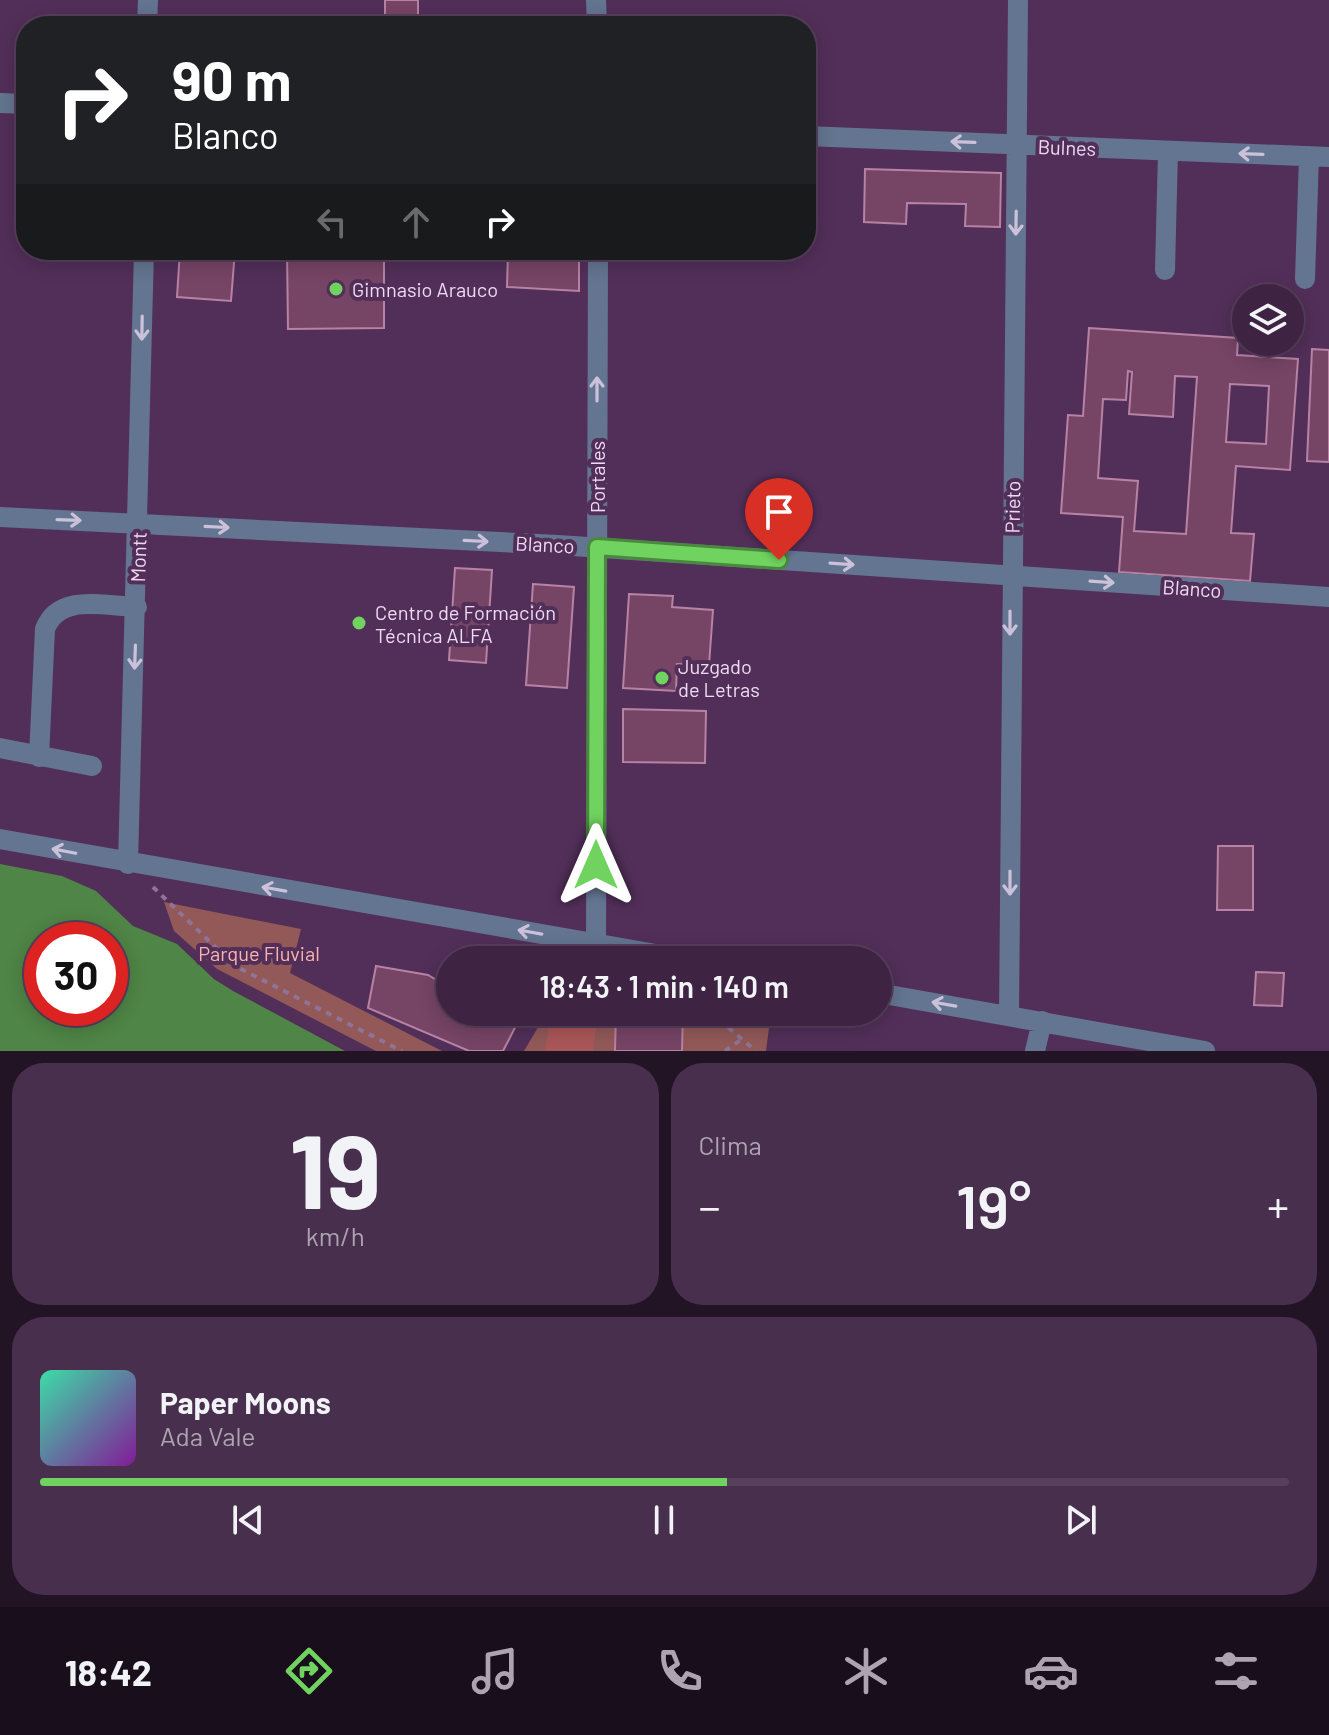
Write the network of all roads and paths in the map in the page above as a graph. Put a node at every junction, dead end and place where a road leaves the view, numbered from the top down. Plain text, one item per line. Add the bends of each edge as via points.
1 (1018, 0) edge
2 (816, 136) edge
3 (1017, 145) junction
4 (1168, 151) junction
5 (1319, 157) edge
6 (144, 260) edge
7 (598, 260) edge
8 (1165, 270) dead end
9 (1305, 279) dead end
10 (0, 517) edge
11 (139, 523) junction
12 (597, 547) junction
13 (1011, 575) junction
14 (1329, 597) edge
15 (137, 607) junction
16 (0, 748) edge
17 (39, 757) junction
18 (92, 766) dead end
19 (0, 839) edge
20 (128, 864) junction
21 (153, 868) junction
22 (596, 943) junction
23 (613, 946) edge
24 (892, 995) edge
25 (1009, 1015) junction
26 (1042, 1021) junction
27 (727, 1026) edge
28 (742, 1039) junction
29 (402, 1051) edge
30 (725, 1051) edge
31 (756, 1051) edge
32 (1035, 1051) edge
33 (1205, 1051) edge

1 - 3 street, Prieto
3 -> 2 street, Bulnes
3 - 4 street, Bulnes
3 -> 13 street, Prieto
5 -> 4 street, Bulnes
4 - 8 street
5 - 9 street
6 -> 11 street, Montt
12 -> 7 street, Portales
10 -> 11 street, Blanco
11 -> 12 street, Blanco
11 - 15 street, Montt
12 -> 13 street, Blanco
12 - 22 street, Portales
13 -> 14 street, Blanco
13 -> 25 street, Prieto
15 - 17 street via 62,605 50,615
15 -> 20 street, Montt
16 - 17 street
17 - 18 street
20 -> 19 street
20 - 21 street
22 -> 21 street
21 - 29 path via 153,888 235,966
22 - 23 street
25 -> 24 street
25 - 26 street
26 - 32 street
26 - 33 street
27 - 28 path
28 - 30 path
28 - 31 path

